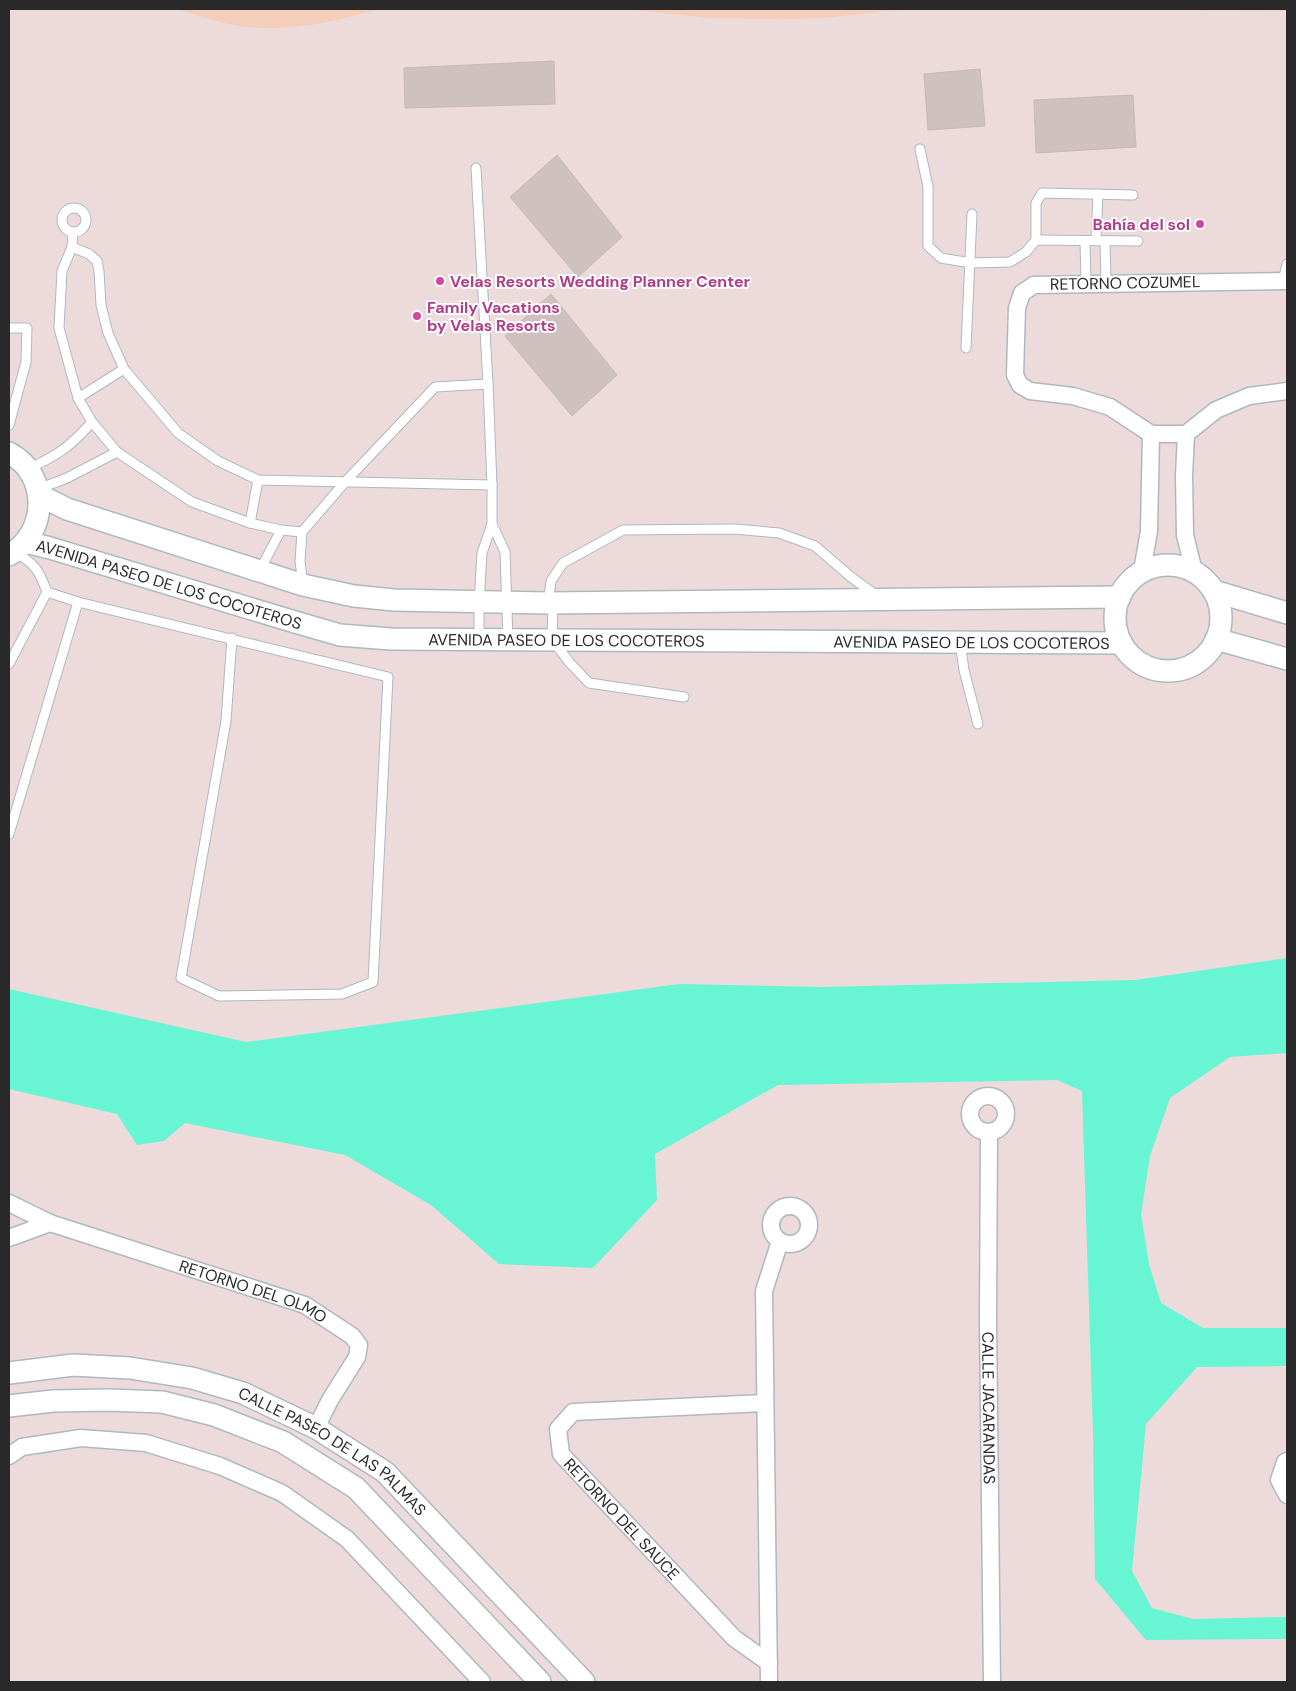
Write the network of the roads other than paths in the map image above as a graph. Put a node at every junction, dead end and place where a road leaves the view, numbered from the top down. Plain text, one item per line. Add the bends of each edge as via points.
1 (920, 149) dead end
2 (476, 168) dead end
3 (1098, 194) junction
4 (1133, 195) dead end
5 (972, 214) dead end
6 (73, 232) dead end
7 (1036, 240) junction
8 (1085, 240) junction
9 (1101, 241) junction
10 (1138, 241) dead end
11 (72, 247) junction
12 (971, 263) junction
13 (1287, 264) edge
14 (1285, 281) edge
15 (1086, 284) junction
16 (1106, 284) junction
17 (9, 328) edge
18 (966, 348) dead end
19 (124, 369) junction
20 (488, 384) junction
21 (1287, 391) edge
22 (14, 393) edge
23 (78, 398) junction
24 (92, 422) junction
25 (9, 425) edge
26 (1151, 434) junction
27 (1186, 434) junction
28 (117, 452) junction
29 (9, 454) edge
30 (28, 469) junction
31 (258, 480) junction
32 (346, 481) junction
33 (492, 486) junction
34 (38, 492) junction
35 (250, 523) junction
36 (492, 524) junction
37 (281, 530) junction
38 (302, 532) junction
39 (16, 550) edge
40 (260, 570) junction
41 (1142, 572) junction
42 (1194, 572) junction
43 (303, 585) junction
44 (1214, 591) junction
45 (46, 592) junction
46 (1120, 596) junction
47 (882, 599) junction
48 (78, 602) junction
49 (479, 603) junction
50 (508, 603) junction
51 (551, 603) junction
52 (1287, 613) edge
53 (232, 638) junction
54 (552, 639) junction
55 (1216, 639) junction
56 (479, 640) junction
57 (508, 640) junction
58 (960, 641) junction
59 (1121, 642) junction
60 (1287, 659) edge
61 (9, 664) edge
62 (684, 697) dead end
63 (978, 724) dead end
64 (9, 834) edge
65 (989, 1133) dead end
66 (9, 1203) edge
67 (50, 1223) junction
68 (9, 1238) edge
69 (780, 1241) dead end
70 (9, 1373) edge
71 (764, 1403) junction
72 (9, 1406) edge
73 (316, 1428) junction
74 (9, 1456) edge
75 (1287, 1461) edge
76 (1287, 1495) edge
77 (450, 1540) junction
78 (426, 1562) junction
79 (769, 1663) junction
80 (995, 1680) edge
81 (482, 1682) edge
82 (540, 1682) edge
83 (584, 1682) edge
84 (769, 1682) edge

1 - 12 lane via 928,187 928,246 941,258
2 - 20 lane
3 - 4 lane
3 - 7 lane via 1042,193 1036,204
3 - 9 lane
5 - 12 lane
6 - 11 lane
7 - 8 lane
7 - 12 lane via 1026,252 1010,262
8 - 9 lane
8 - 15 lane
9 - 10 lane
9 - 16 lane
11 - 19 lane via 97,261 101,305 108,333
11 - 23 lane via 62,271 59,328
12 - 18 lane
13 - 14 lane
14 - 16 street, RETORNO COZUMEL
15 - 16 street, RETORNO COZUMEL
15 - 26 street, RETORNO COZUMEL via 1034,285 1022,293 1017,308 1015,375 1020,385 1030,391 1073,396 1110,407
17 - 22 lane via 28,328 26,362
19 - 23 lane
19 - 31 lane via 178,434 218,460
20 - 32 lane via 435,387
20 - 33 lane
21 - 27 street via 1249,396 1216,410
22 - 25 lane
23 - 24 lane
24 - 28 lane
24 - 30 lane via 70,446
26 - 27 street
26 - 41 street via 1149,531
27 - 42 street via 1185,535
28 - 34 lane
28 - 35 lane via 192,502
29 - 30 street, AVENIDA PASEO DE LOS COCOTEROS
30 - 34 street, AVENIDA PASEO DE LOS COCOTEROS
31 - 32 lane
31 - 35 lane
32 - 33 lane
32 - 38 lane
33 - 36 lane
34 - 39 street, AVENIDA PASEO DE LOS COCOTEROS via 40,512 35,528
34 - 40 street via 66,509
35 - 37 lane
36 - 49 lane via 482,552
36 - 50 lane via 505,552
37 - 38 lane
37 - 40 lane
38 - 43 lane via 300,561
39 - 45 lane via 41,574
39 - 56 street, AVENIDA PASEO DE LOS COCOTEROS via 50,548 340,634 392,639
40 - 43 street
41 - 42 street, AVENIDA PASEO DE LOS COCOTEROS via 1171,565
41 - 46 street, AVENIDA PASEO DE LOS COCOTEROS via 1129,582
42 - 44 street, AVENIDA PASEO DE LOS COCOTEROS
43 - 49 street via 354,596
44 - 52 street, AVENIDA PASEO DE LOS COCOTEROS
44 - 55 street, AVENIDA PASEO DE LOS COCOTEROS via 1220,606 1221,623
45 - 48 lane
45 - 61 lane
46 - 47 street
46 - 59 street, AVENIDA PASEO DE LOS COCOTEROS via 1115,613
47 - 51 street
47 - 51 lane via 815,546 779,533 667,529 623,530 563,563 551,580
48 - 53 lane
48 - 64 lane
49 - 50 street
49 - 56 lane
50 - 51 street
50 - 57 lane
51 - 54 lane
53 - 53 lane via 388,676 373,982 342,994 219,996 181,978 226,722
54 - 57 street, AVENIDA PASEO DE LOS COCOTEROS
54 - 58 street, AVENIDA PASEO DE LOS COCOTEROS
54 - 62 lane via 568,662 589,683
55 - 59 street, AVENIDA PASEO DE LOS COCOTEROS via 1194,664 1178,670 1161,671 1145,666 1131,656
55 - 60 street
56 - 57 street, AVENIDA PASEO DE LOS COCOTEROS
58 - 59 street, AVENIDA PASEO DE LOS COCOTEROS
58 - 63 lane
65 - 80 street, CALLE JACARANDAS via 988,1321
66 - 67 street, RETORNO DEL OLMO
67 - 68 street
67 - 73 street, RETORNO DEL OLMO via 305,1305 352,1336 359,1345 357,1357
69 - 71 street via 764,1292
70 - 73 street, CALLE PASEO DE LAS PALMAS via 73,1365 130,1368 192,1378 243,1393
71 - 79 street
71 - 79 street, RETORNO DEL SAUCE via 573,1412 558,1429 561,1454 734,1638
72 - 78 street, CALLE PASEO DE LAS PALMAS via 53,1401 162,1402 214,1415 282,1442 356,1488
73 - 77 street, CALLE PASEO DE LAS PALMAS via 385,1472
74 - 81 street via 22,1447 80,1438 146,1443 220,1466 282,1493 347,1539
75 - 76 street via 1279,1480
77 - 78 street
77 - 83 street, CALLE PASEO DE LAS PALMAS
78 - 82 street, CALLE PASEO DE LAS PALMAS
79 - 84 street

